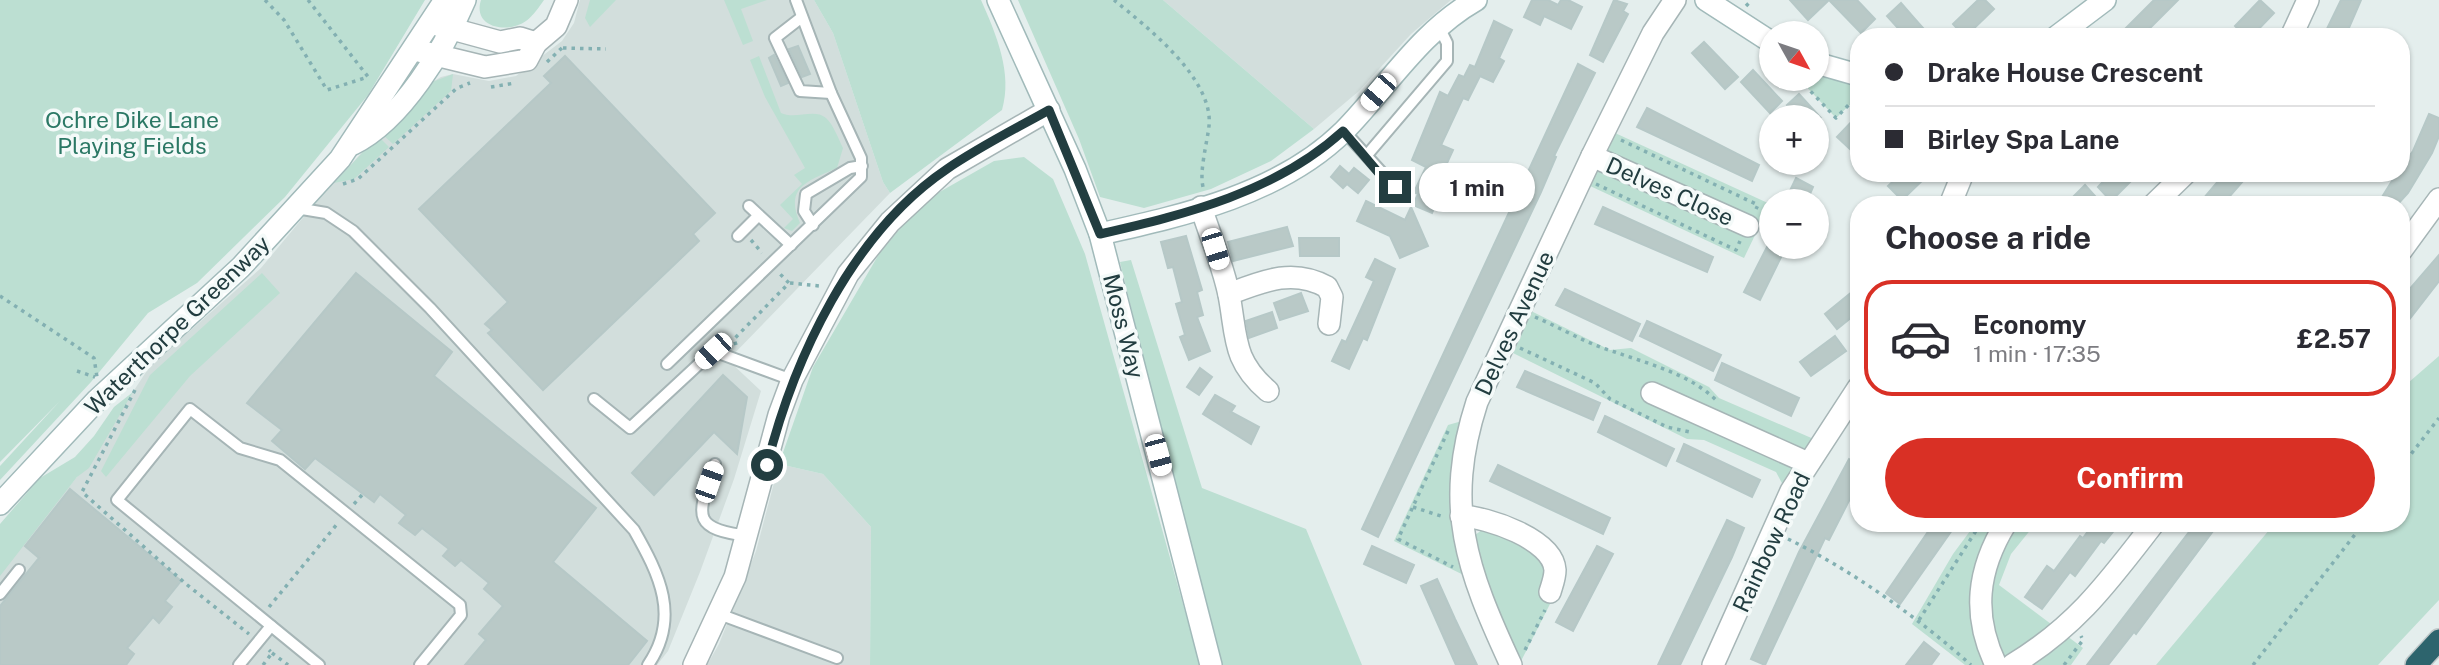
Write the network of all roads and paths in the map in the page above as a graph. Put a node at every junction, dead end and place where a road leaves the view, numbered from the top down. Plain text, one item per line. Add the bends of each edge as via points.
1 (265, 0) edge
2 (308, 0) edge
3 (445, 0) edge
4 (465, 0) edge
5 (567, 0) edge
6 (796, 0) edge
7 (998, 0) edge
8 (1114, 0) edge
9 (1476, 0) edge
10 (1675, 0) edge
11 (1706, 0) edge
12 (2105, 0) edge
13 (2308, 0) edge
14 (802, 17) junction
15 (432, 23) junction
16 (1438, 24) junction
17 (453, 28) junction
18 (2068, 28) edge
19 (2295, 28) edge
20 (1759, 34) edge
21 (536, 43) junction
22 (562, 48) dead end
23 (606, 49) dead end
24 (415, 50) junction
25 (436, 56) junction
26 (1829, 72) edge
27 (368, 78) junction
28 (1850, 86) edge
29 (457, 88) dead end
30 (1810, 91) edge
31 (385, 92) junction
32 (831, 93) junction
33 (1850, 101) edge
34 (1049, 110) junction
35 (1343, 131) junction
36 (353, 144) junction
37 (1367, 155) junction
38 (1592, 156) junction
39 (862, 166) junction
40 (358, 179) dead end
41 (2176, 182) edge
42 (1395, 187) dead end
43 (2162, 196) edge
44 (2439, 198) edge
45 (749, 206) dead end
46 (1206, 206) junction
47 (296, 208) junction
48 (758, 216) junction
49 (813, 225) junction
50 (1748, 226) dead end
51 (1100, 234) junction
52 (738, 236) dead end
53 (2410, 238) edge
54 (790, 245) junction
55 (789, 283) dead end
56 (840, 287) junction
57 (1229, 294) junction
58 (0, 296) edge
59 (1520, 310) junction
60 (1329, 324) dead end
61 (667, 364) dead end
62 (77, 371) dead end
63 (97, 377) junction
64 (792, 380) junction
65 (1268, 391) dead end
66 (1652, 393) dead end
67 (594, 399) dead end
68 (97, 400) junction
69 (1850, 400) edge
70 (1720, 404) dead end
71 (2439, 418) edge
72 (1469, 428) junction
73 (2410, 453) edge
74 (1808, 463) junction
75 (715, 464) dead end
76 (362, 495) dead end
77 (0, 504) edge
78 (1413, 507) junction
79 (347, 512) junction
80 (1461, 520) junction
81 (1773, 532) junction
82 (1975, 532) edge
83 (2002, 532) edge
84 (2147, 532) edge
85 (2357, 532) edge
86 (748, 536) junction
87 (19, 570) dead end
88 (1471, 574) junction
89 (1550, 592) joint
90 (0, 594) edge
91 (719, 614) junction
92 (260, 617) junction
93 (1919, 620) junction
94 (271, 626) junction
95 (2439, 640) edge
96 (240, 644) dead end
97 (272, 653) dead end
98 (837, 658) dead end
99 (1517, 659) edge
100 (239, 665) edge
101 (288, 665) edge
102 (319, 665) edge
103 (419, 665) edge
104 (648, 665) edge
105 (694, 665) edge
106 (1211, 665) edge
107 (1713, 665) edge
108 (1971, 665) edge
109 (1996, 665) edge
110 (2012, 665) edge
111 (2253, 665) edge
112 (2416, 665) edge

1 - 27 path via 284,20 327,90
2 - 27 path
3 - 15 street, Waterthorpe Greenway
4 - 17 street, Waterthorpe Greenway
5 - 21 street via 556,26
6 - 14 lane
7 - 34 street, Moss Way
8 - 46 path via 1166,45 1205,98 1209,124 1200,180
9 - 16 street
10 - 38 street, Delves Avenue via 1653,33
11 - 20 street
12 - 18 street
13 - 19 street
14 - 32 lane
14 - 32 lane via 775,38 800,91
15 - 17 street
15 - 24 street, Waterthorpe Greenway
16 - 35 street
16 - 37 lane via 1447,43 1447,61
17 - 21 street via 500,42 520,38
17 - 25 street, Waterthorpe Greenway
21 - 25 street via 527,60 500,66
22 - 23 path
24 - 25 street
24 - 31 street, Waterthorpe Greenway
25 - 36 street, Waterthorpe Greenway via 371,135
26 - 28 street
27 - 31 path
29 - 40 path
30 - 33 path via 1836,118
31 - 36 street, Waterthorpe Greenway via 360,125
32 - 39 lane
34 - 51 street, Moss Way
34 - 56 street via 924,187 878,235
35 - 37 lane
35 - 46 street via 1282,176
36 - 47 street, Waterthorpe Greenway
37 - 42 lane
38 - 50 street, Delves Close
38 - 59 street, Delves Avenue
39 - 49 lane via 856,183
39 - 49 lane via 850,168 806,194 804,211
41 - 43 street
44 - 53 street
45 - 48 lane
46 - 51 street
46 - 57 street
47 - 68 street, Waterthorpe Greenway via 241,267
47 - 104 lane via 326,213 353,231 634,530 655,566 666,601 662,635
48 - 52 lane
48 - 54 lane
49 - 54 lane
51 - 106 street, Moss Way
54 - 61 lane
55 - 56 path
56 - 64 street
57 - 60 street via 1267,279 1304,276 1327,287 1332,297
57 - 65 street via 1242,360 1249,374
58 - 63 path via 94,358
59 - 70 path via 1639,358 1707,390
59 - 72 street, Delves Avenue
62 - 63 path
63 - 68 path
64 - 67 lane via 713,351 630,428
64 - 86 street
66 - 74 street
68 - 77 street, Waterthorpe Greenway
69 - 74 street, Rainbow Road
71 - 73 path
72 - 78 path via 1450,427
72 - 80 street, Delves Avenue
74 - 81 street, Rainbow Road
75 - 86 lane via 703,501 706,525
76 - 79 path
78 - 80 path
78 - 88 path via 1398,540
79 - 92 path
79 - 92 lane via 280,460 240,449 190,409 117,500
79 - 103 lane via 460,605 460,615
80 - 88 street, Delves Avenue
80 - 89 street via 1483,519 1506,527 1546,550 1555,570
81 - 93 path via 1821,555
81 - 107 street, Rainbow Road
82 - 93 path
83 - 109 street via 1980,589 1979,614
84 - 110 street via 2064,630
85 - 111 path
86 - 91 street
87 - 90 lane
88 - 99 street, Delves Avenue
89 - 99 path via 1551,598
91 - 98 lane
91 - 105 street
92 - 94 lane
92 - 96 path
93 - 108 path
94 - 100 lane
94 - 102 lane
95 - 112 highway
97 - 101 path

